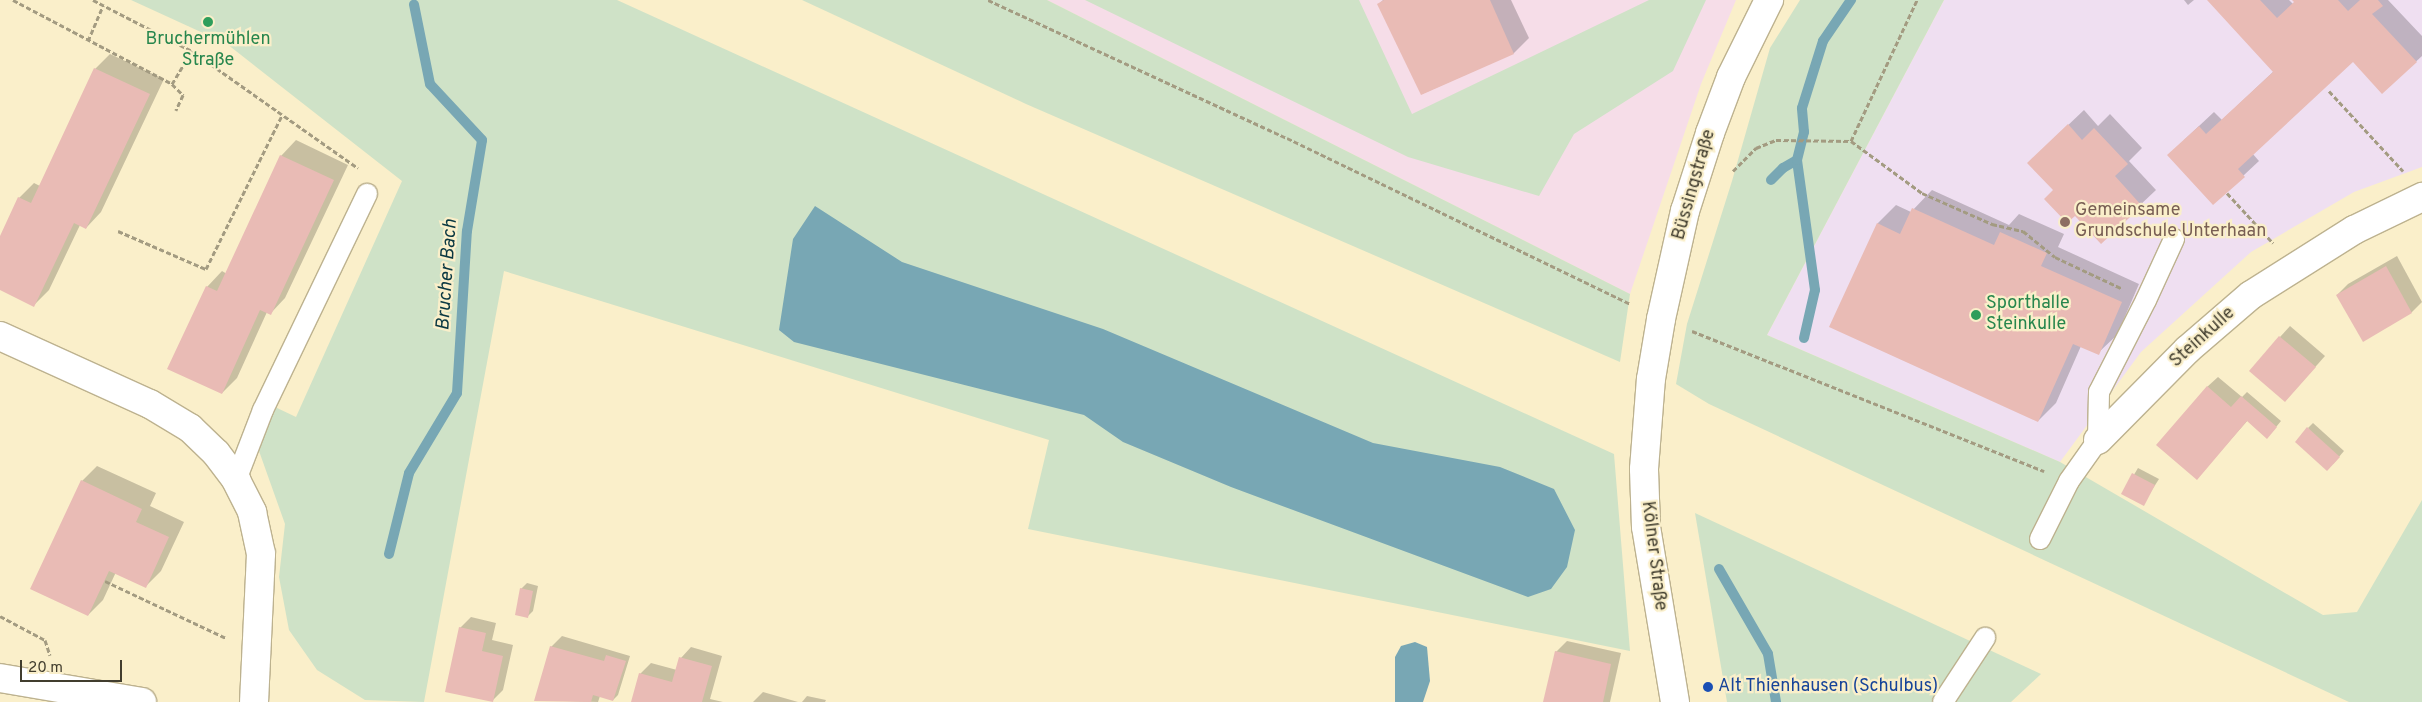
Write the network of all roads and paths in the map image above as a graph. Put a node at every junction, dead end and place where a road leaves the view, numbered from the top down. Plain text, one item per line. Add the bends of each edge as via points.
1 (13, 0) edge
2 (93, 0) edge
3 (988, 0) edge
4 (1769, 0) edge
5 (1917, 0) edge
6 (103, 5) junction
7 (88, 40) junction
8 (192, 52) junction
9 (172, 84) junction
10 (2329, 91) dead end
11 (176, 110) dead end
12 (282, 115) junction
13 (1776, 140) dead end
14 (1851, 141) junction
15 (2400, 167) dead end
16 (2227, 193) dead end
17 (367, 194) joint
18 (2422, 197) edge
19 (118, 231) dead end
20 (2174, 239) dead end
21 (2296, 267) junction
22 (2146, 300) junction
23 (1661, 319) junction
24 (0, 336) edge
25 (1651, 379) joint
26 (2098, 440) junction
27 (236, 480) junction
28 (2069, 481) junction
29 (2040, 539) dead end
30 (104, 581) dead end
31 (0, 616) edge
32 (1985, 638) dead end
33 (256, 652) junction
34 (0, 678) edge
35 (60, 688) junction
36 (142, 702) edge
37 (254, 702) edge
38 (1675, 702) edge
39 (1943, 702) edge

1 - 7 path
2 - 6 path
3 - 23 path via 1288,138
4 - 23 street, Büssingstraße via 1731,77 1710,133 1685,211
5 - 14 path
6 - 7 path
6 - 8 path
7 - 9 path
8 - 9 path
8 - 12 path
9 - 11 path via 183,95
10 - 15 path
12 - 17 path via 373,178
12 - 19 path via 206,269
13 - 14 path
14 - 22 path via 1922,193 1992,224 2023,231 2055,257
16 - 21 path
17 - 27 lane via 263,410
18 - 21 street, Steinkulle via 2354,230
20 - 22 lane
21 - 26 street, Steinkulle via 2251,295 2187,350
22 - 26 lane via 2099,392
23 - 25 street, Büssingstraße
23 - 28 path
24 - 27 street via 150,404 190,428 216,453
25 - 38 street, Kölner Straße via 1644,469 1646,527
26 - 28 lane, Steinkulle
27 - 33 street via 252,512 261,554
28 - 29 lane, Steinkulle
30 - 33 path
31 - 35 path via 45,640
32 - 39 lane
33 - 37 street
34 - 35 street
35 - 36 street

